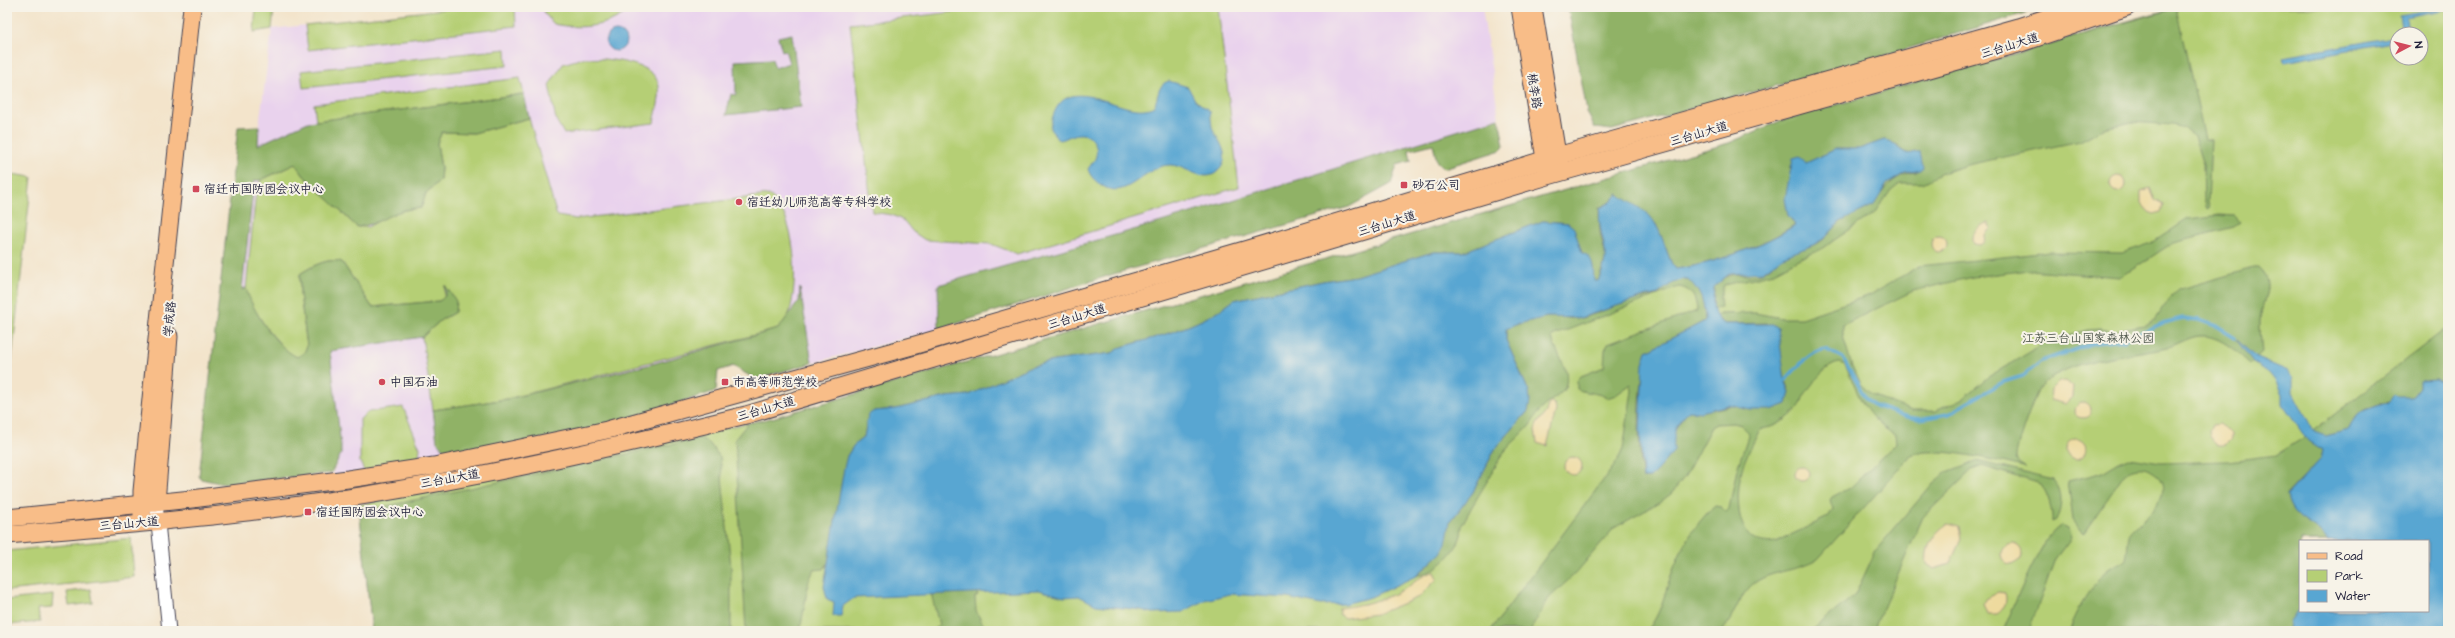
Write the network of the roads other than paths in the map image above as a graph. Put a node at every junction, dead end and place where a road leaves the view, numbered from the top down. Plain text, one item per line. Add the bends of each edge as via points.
1 (192, 7) edge
2 (204, 7) edge
3 (1520, 7) edge
4 (1533, 7) edge
5 (2080, 7) edge
6 (2127, 7) edge
7 (1552, 166) junction
8 (148, 504) junction
9 (7, 518) edge
10 (150, 522) junction
11 (7, 535) edge
12 (169, 631) edge

1 - 8 main road, 学成路
2 - 8 main road, 学成路
3 - 7 main road, 桃李路
4 - 7 main road, 桃李路
5 - 7 main road, 三台山大道
6 - 7 main road, 三台山大道 via 2018,44
7 - 8 main road, 三台山大道 via 607,430 434,466
7 - 10 main road, 三台山大道 via 746,415 515,467 390,490 263,510
8 - 9 main road, 三台山大道
8 - 10 main road, 学成路
10 - 11 main road, 三台山大道
10 - 12 street, 学成路

